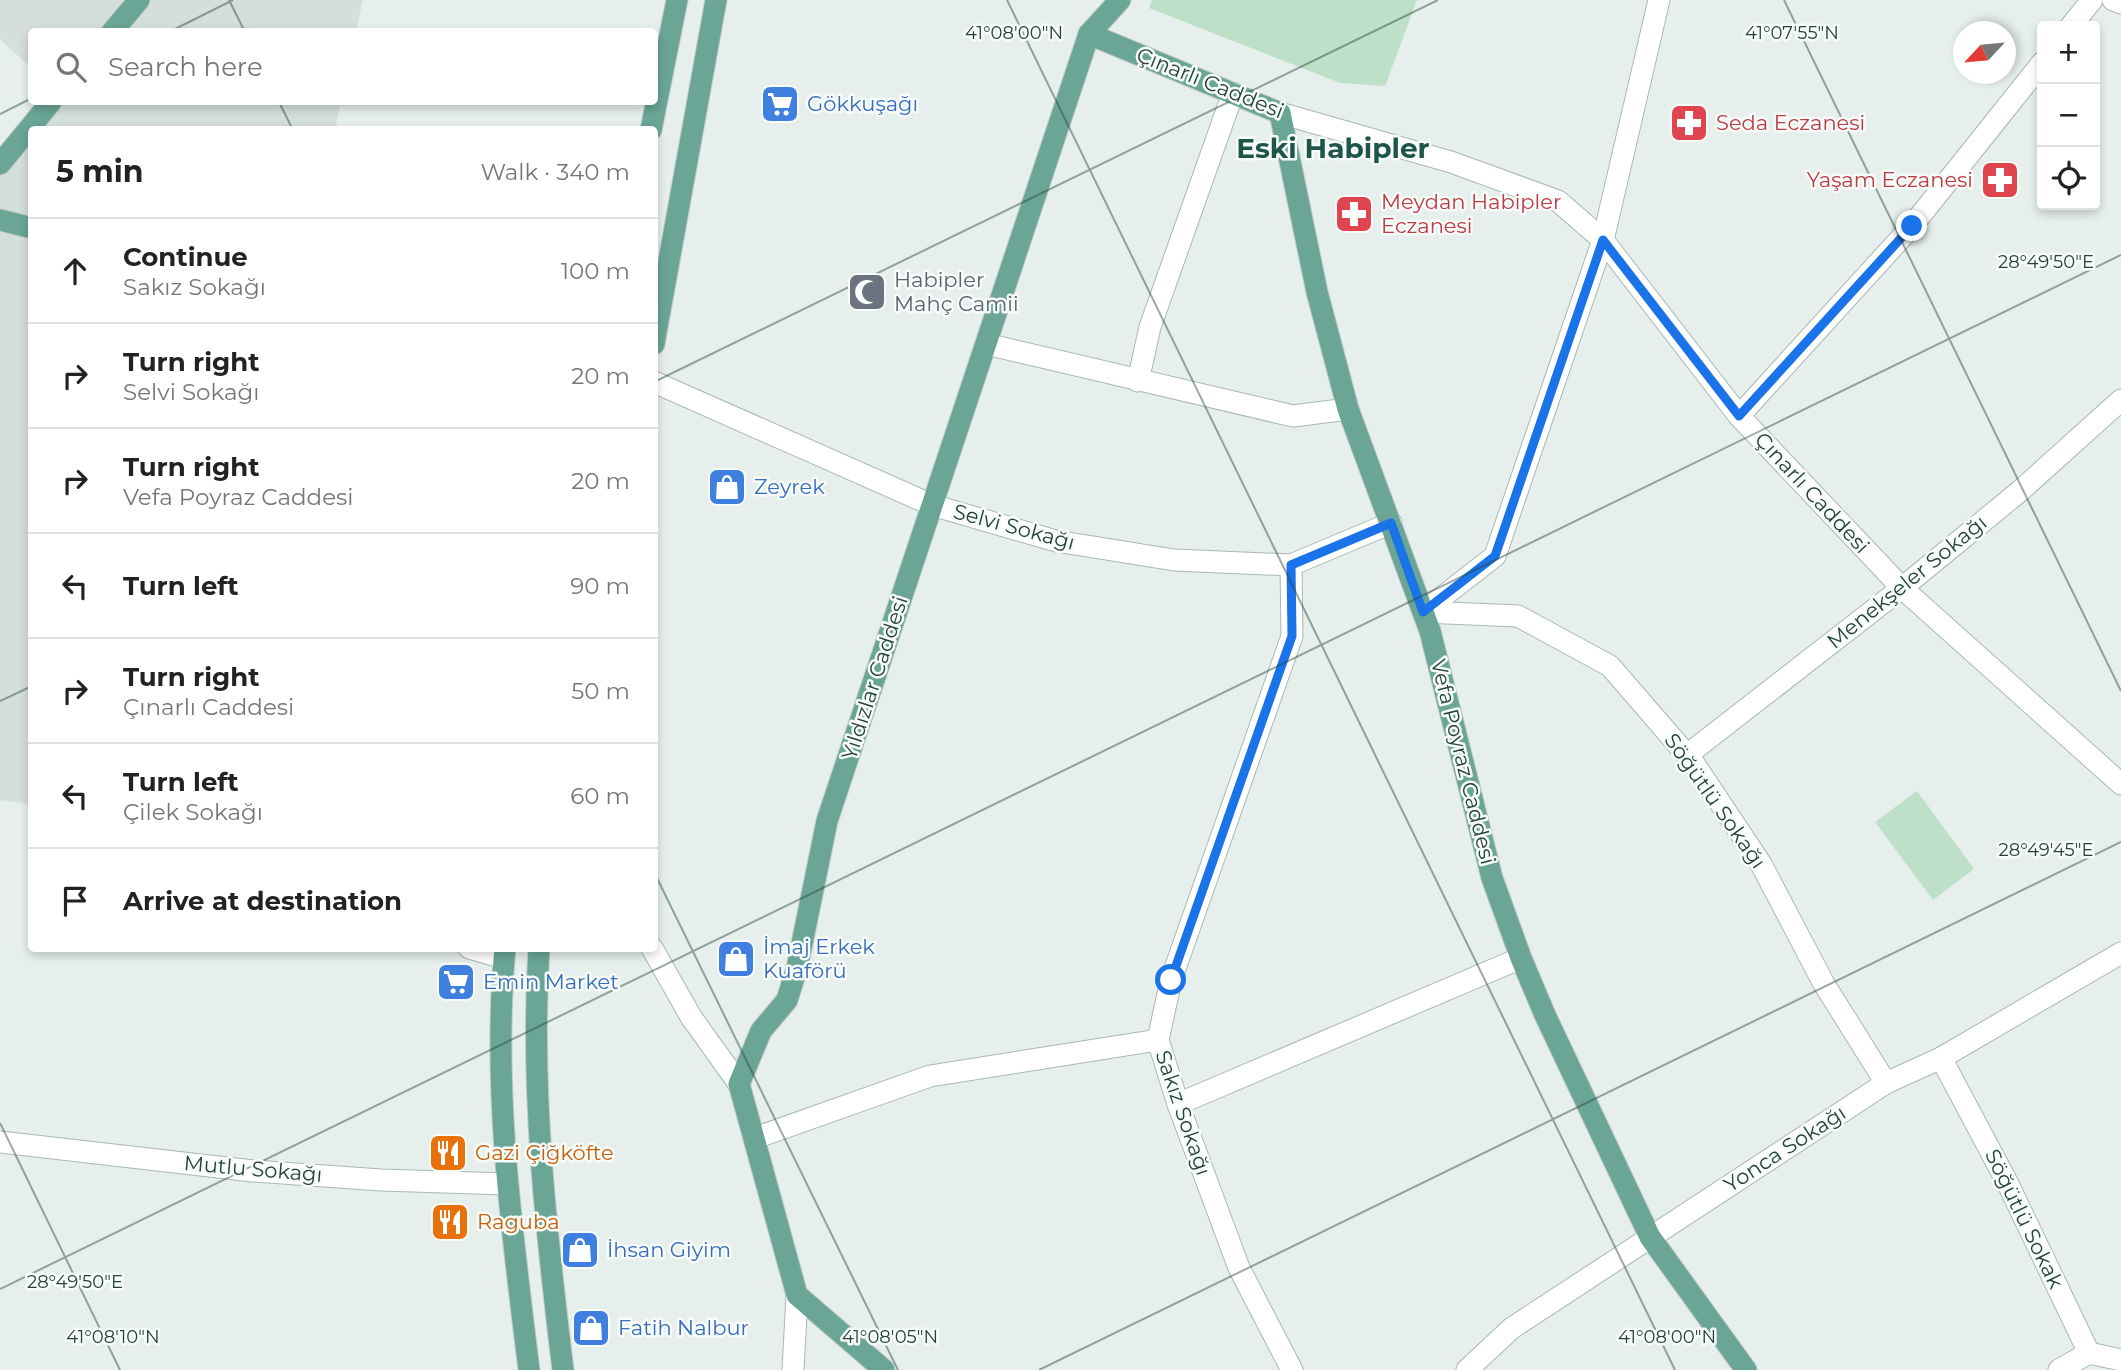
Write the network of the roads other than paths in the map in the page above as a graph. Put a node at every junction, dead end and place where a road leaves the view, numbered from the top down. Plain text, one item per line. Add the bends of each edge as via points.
1 (139, 0) edge
2 (677, 0) edge
3 (716, 0) edge
4 (1120, 0) edge
5 (1658, 0) edge
6 (2092, 0) edge
7 (2113, 0) edge
8 (2121, 3) edge
9 (2075, 21) edge
10 (115, 28) edge
11 (1089, 34) junction
12 (2037, 69) edge
13 (1233, 93) junction
14 (658, 95) edge
15 (49, 105) edge
16 (656, 105) edge
17 (1280, 113) junction
18 (31, 126) edge
19 (652, 126) edge
20 (28, 130) edge
21 (0, 164) edge
22 (0, 220) edge
23 (28, 227) edge
24 (1603, 240) junction
25 (658, 322) edge
26 (985, 344) junction
27 (1138, 381) junction
28 (658, 384) edge
29 (2121, 400) edge
30 (1348, 409) junction
31 (1739, 416) junction
32 (932, 505) junction
33 (1391, 523) junction
34 (1291, 565) junction
35 (1902, 588) junction
36 (1423, 612) junction
37 (1687, 755) junction
38 (2120, 781) edge
39 (539, 952) edge
40 (654, 952) edge
41 (505, 953) edge
42 (2121, 953) edge
43 (1521, 958) junction
44 (1158, 1040) junction
45 (1941, 1058) junction
46 (1886, 1083) junction
47 (739, 1084) junction
48 (1178, 1104) junction
49 (755, 1138) junction
50 (0, 1142) edge
51 (507, 1184) junction
52 (1650, 1237) junction
53 (797, 1295) junction
54 (2090, 1353) junction
55 (2121, 1360) edge
56 (529, 1370) edge
57 (563, 1370) edge
58 (793, 1370) edge
59 (884, 1370) edge
60 (1292, 1370) edge
61 (1467, 1370) edge
62 (1746, 1370) edge
63 (2059, 1370) edge

1 - 10 main road
2 - 14 main road
3 - 25 main road
4 - 11 main road, Yıldızlar Caddesi
5 - 24 street
6 - 9 street
7 - 8 street
11 - 13 main road, Çınarlı Caddesi
11 - 26 main road, Yıldızlar Caddesi
12 - 31 street via 1912,226
13 - 17 main road, Çınarlı Caddesi
13 - 27 street via 1150,327
15 - 18 main road
16 - 19 main road
17 - 24 street, Çınarlı Caddesi via 1451,162 1558,201
17 - 30 main road, Vefa Poyraz Caddesi via 1317,292
20 - 21 main road
22 - 23 main road
24 - 31 street, Çınarlı Caddesi
24 - 36 street via 1495,556
26 - 27 street
26 - 32 main road, Yıldızlar Caddesi
27 - 30 street via 1293,416
28 - 32 street, Selvi Sokağı
29 - 35 street, Menekşeler Sokağı
30 - 33 main road, Vefa Poyraz Caddesi
31 - 35 street, Çınarlı Caddesi
32 - 34 street, Selvi Sokağı via 1069,543 1174,560
32 - 47 main road, Yıldızlar Caddesi via 827,821 787,1000 761,1031
33 - 34 street, Selvi Sokağı
33 - 36 main road, Vefa Poyraz Caddesi
34 - 44 street, Sakız Sokağı via 1292,636 1171,980
35 - 37 street, Menekşeler Sokağı
35 - 38 street, Çınarlı Caddesi
36 - 37 street, Söğütlü Sokağı via 1518,616 1541,628 1610,666
36 - 43 main road, Vefa Poyraz Caddesi via 1492,878
37 - 46 street, Söğütlü Sokağı via 1761,864 1824,984
39 - 57 main road via 535,1013 541,1169
40 - 47 street via 691,1017
41 - 51 main road via 501,1051
42 - 45 street, Yonca Sokağı
43 - 48 street
43 - 52 main road, Vefa Poyraz Caddesi
44 - 48 street, Sakız Sokağı
44 - 49 street via 930,1076
45 - 46 street, Yonca Sokağı
45 - 54 street, Söğütlü Sokak
46 - 52 street, Yonca Sokağı
47 - 49 main road
48 - 60 street, Sakız Sokağı via 1239,1268
49 - 53 main road
50 - 51 street, Mutlu Sokağı via 253,1171
51 - 56 main road
52 - 61 street, Yonca Sokağı via 1512,1328
52 - 62 main road, Vefa Poyraz Caddesi
53 - 58 street
53 - 59 main road
54 - 55 street
54 - 63 street

